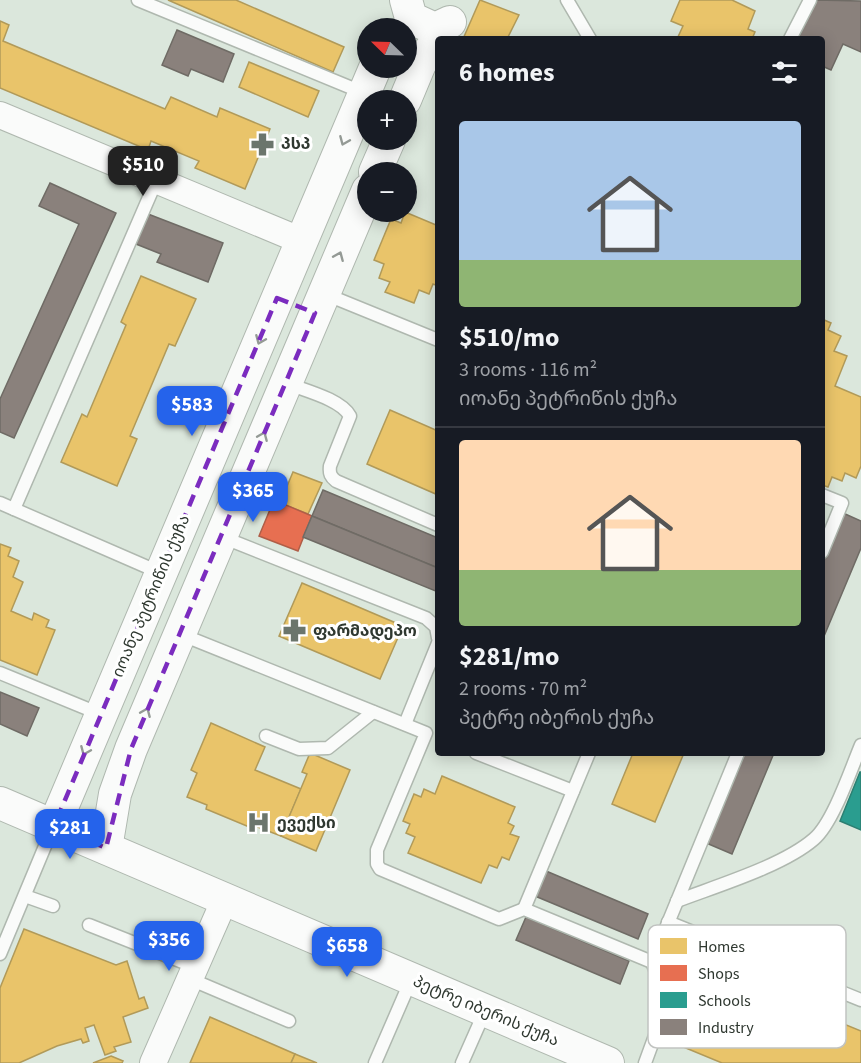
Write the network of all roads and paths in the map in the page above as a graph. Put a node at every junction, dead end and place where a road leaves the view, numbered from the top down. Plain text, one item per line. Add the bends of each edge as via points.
1 (138, 0) edge
2 (405, 0) edge
3 (567, 0) edge
4 (810, 0) edge
5 (397, 18) edge
6 (441, 33) edge
7 (588, 36) edge
8 (792, 36) edge
9 (417, 37) edge
10 (435, 44) edge
11 (369, 80) edge
12 (410, 90) edge
13 (0, 115) edge
14 (157, 179) junction
15 (357, 215) edge
16 (302, 241) junction
17 (277, 298) junction
18 (319, 303) junction
19 (435, 338) edge
20 (285, 383) junction
21 (825, 496) edge
22 (0, 503) edge
23 (14, 509) junction
24 (435, 524) edge
25 (220, 537) junction
26 (825, 545) edge
27 (161, 573) junction
28 (435, 626) edge
29 (178, 634) junction
30 (435, 650) edge
31 (0, 673) edge
32 (373, 712) junction
33 (101, 715) junction
34 (405, 724) junction
35 (266, 736) dead end
36 (432, 736) edge
37 (861, 745) edge
38 (484, 756) edge
39 (588, 756) edge
40 (737, 756) edge
41 (573, 791) junction
42 (0, 803) edge
43 (54, 826) junction
44 (106, 848) junction
45 (25, 896) junction
46 (225, 899) junction
47 (677, 901) junction
48 (53, 906) dead end
49 (524, 909) junction
50 (668, 922) junction
51 (89, 925) dead end
52 (667, 925) edge
53 (675, 925) edge
54 (0, 954) edge
55 (648, 960) edge
56 (192, 973) junction
57 (412, 979) junction
58 (846, 994) edge
59 (861, 1000) edge
60 (485, 1010) junction
61 (290, 1021) dead end
62 (650, 1048) edge
63 (153, 1063) edge
64 (375, 1063) edge
65 (462, 1063) edge
66 (608, 1063) edge
67 (645, 1063) edge

1 - 11 lane
2 - 5 street
2 - 6 street via 411,18
3 - 7 lane
4 - 8 lane
6 - 9 street
10 - 12 street
11 -> 16 street, იოანე პეტრიწის ქუჩა
13 - 14 street
14 - 16 street
14 - 23 lane
18 -> 15 street
16 - 17 street, იოანე პეტრიწის ქუჩა
17 - 18 street
17 -> 27 street, იოანე პეტრიწის ქუჩა
18 - 19 lane
18 - 20 street
20 - 24 lane via 338,404 350,416 330,466 332,478
25 -> 20 street
21 - 26 lane via 842,503
22 - 23 lane
23 - 27 lane
25 - 28 lane via 426,618
25 - 29 street
27 - 33 street, იოანე პეტრიწის ქუჩა
29 - 32 lane
44 -> 29 street via 115,794
30 - 34 lane
31 - 33 lane
32 - 34 lane
32 - 35 lane via 328,748 299,748
33 -> 43 street, იოანე პეტრიწის ქუჩა
34 - 36 lane
36 - 49 lane via 377,850 377,864 388,873 499,919
37 - 47 lane via 835,807 816,838 783,859
38 - 41 lane
39 - 41 lane
40 - 47 lane
41 - 49 lane
42 - 43 street, პეტრე იბერის ქუჩა
43 - 44 street, პეტრე იბერის ქუჩა
43 - 45 lane
44 - 46 street, პეტრე იბერის ქუჩა
45 - 48 lane
45 - 54 lane
46 - 56 street
46 - 57 street, პეტრე იბერის ქუჩა
47 - 50 lane
49 - 55 lane
50 - 52 lane
50 - 53 lane
51 - 56 lane
56 - 61 lane
56 - 63 street
57 - 60 street, პეტრე იბერის ქუჩა
57 - 64 lane
58 - 59 lane
60 - 65 lane
60 - 66 street, პეტრე იბერის ქუჩა
62 - 67 lane

